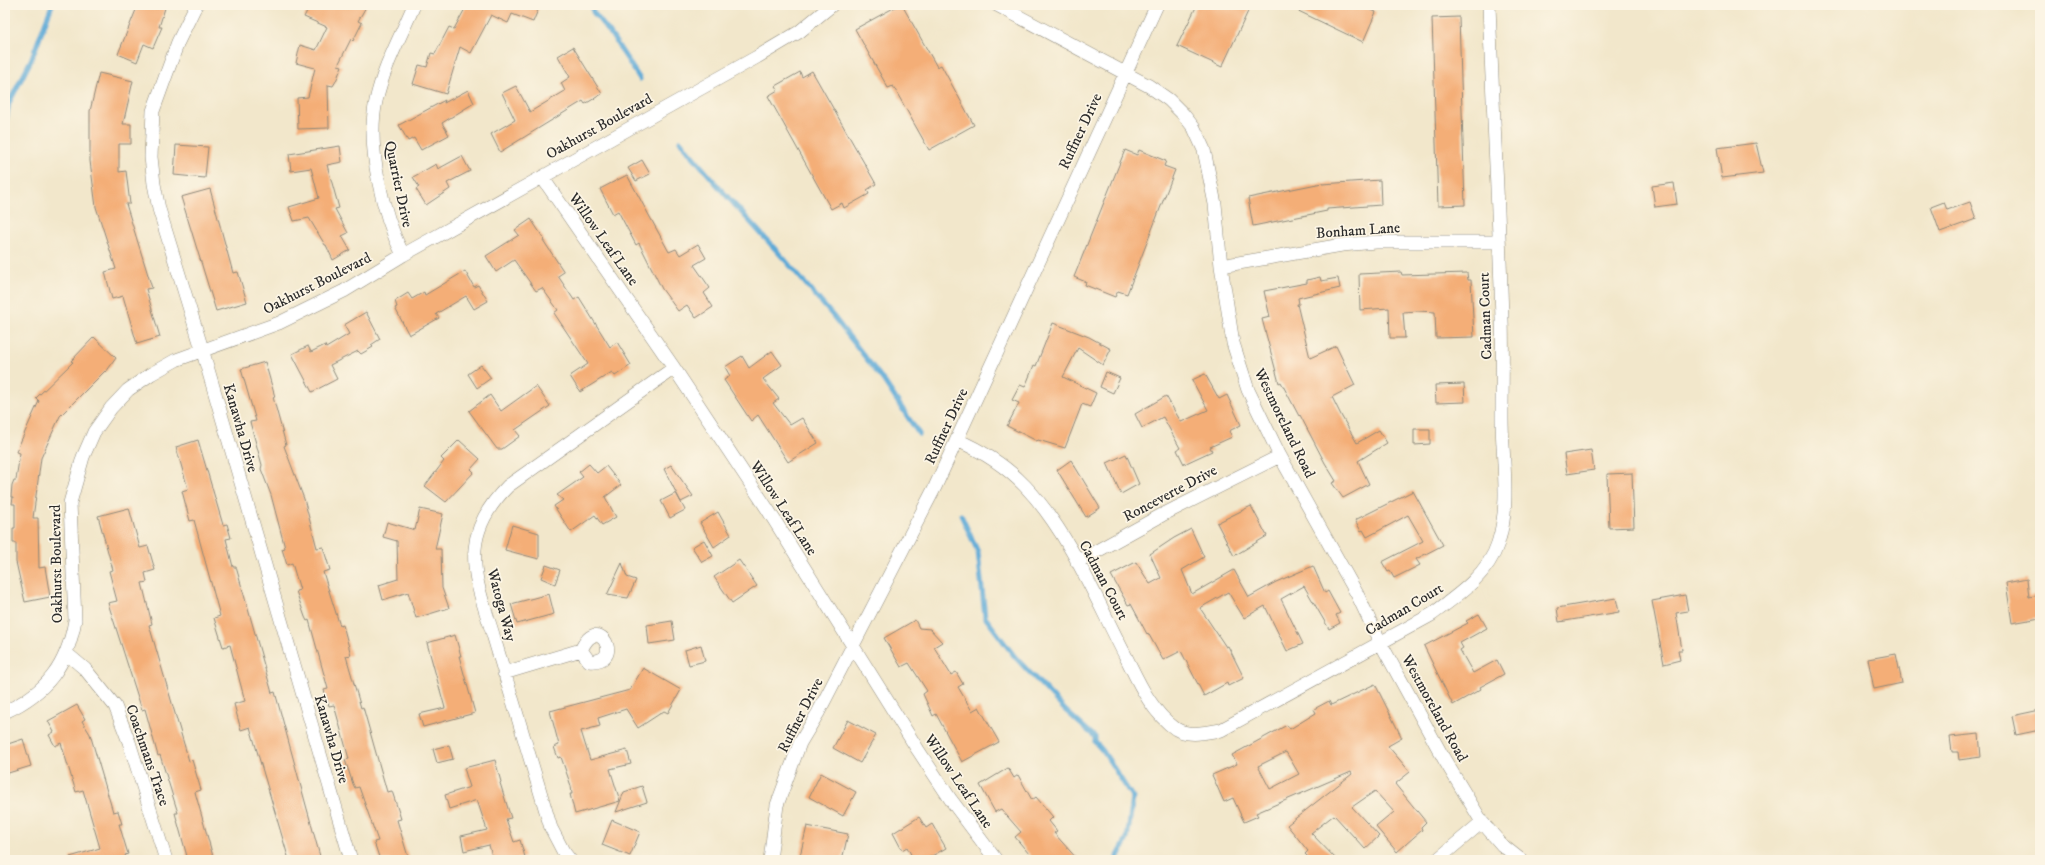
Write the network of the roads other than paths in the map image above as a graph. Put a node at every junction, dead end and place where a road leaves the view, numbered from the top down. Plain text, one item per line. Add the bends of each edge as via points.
1 (196, 5) edge
2 (414, 5) edge
3 (832, 5) edge
4 (997, 5) edge
5 (1157, 5) edge
6 (1489, 5) edge
7 (1125, 74) junction
8 (542, 177) junction
9 (1498, 242) junction
10 (403, 255) junction
11 (1221, 266) junction
12 (202, 349) junction
13 (674, 368) junction
14 (957, 440) junction
15 (1280, 456) junction
16 (1077, 562) junction
17 (1380, 642) junction
18 (852, 647) junction
19 (580, 650) dead end
20 (66, 653) junction
21 (504, 673) junction
22 (5, 712) edge
23 (1482, 822) junction
24 (166, 860) edge
25 (351, 860) edge
26 (570, 860) edge
27 (770, 860) edge
28 (996, 860) edge
29 (1437, 860) edge
30 (1521, 860) edge

1 - 12 street, Kanawha Drive via 178,42 153,111 151,157 159,209
2 - 10 street, Quarrier Drive via 382,80 372,124 375,163 388,215
3 - 8 street, Oakhurst Boulevard via 793,36
4 - 7 street, Westmoreland Road
5 - 7 street, Ruffner Drive
6 - 9 street, Cadman Court
7 - 11 street, Westmoreland Road via 1169,100 1194,128 1204,150 1210,173
7 - 14 street, Ruffner Drive
8 - 10 street, Oakhurst Boulevard
8 - 13 street, Willow Leaf Lane
9 - 11 street, Bonham Lane via 1376,242 1342,245
9 - 17 street, Cadman Court via 1505,475 1503,524 1498,544 1476,578 1460,593 1431,614
10 - 12 street, Oakhurst Boulevard via 344,290 279,323
11 - 15 street, Westmoreland Road via 1233,343 1248,390
12 - 20 street, Oakhurst Boulevard via 169,363 128,390 98,426 83,457 70,503 75,620 73,636
12 - 25 street, Kanawha Drive
13 - 18 street, Willow Leaf Lane via 768,510
13 - 21 street, Watoga Way via 508,486 489,508 478,535 474,562
14 - 16 street, Cadman Court via 990,457 1025,485 1061,534
14 - 18 street, Ruffner Drive
15 - 16 street, Ronceverte Drive via 1162,515
15 - 17 street, Westmoreland Road via 1353,587
16 - 17 street, Cadman Court via 1144,692 1160,716 1178,730 1197,733 1221,730
17 - 23 street, Westmoreland Road
18 - 27 street, Ruffner Drive via 800,743 777,805
18 - 28 street, Willow Leaf Lane via 952,800
19 - 21 street
20 - 22 street, Oakhurst Boulevard via 58,670 42,689 22,704
20 - 24 street, Coachmans Trace via 85,669 115,706 130,742
21 - 26 street, Watoga Way via 552,828
23 - 29 street
23 - 30 street, Westmoreland Road via 1502,845

